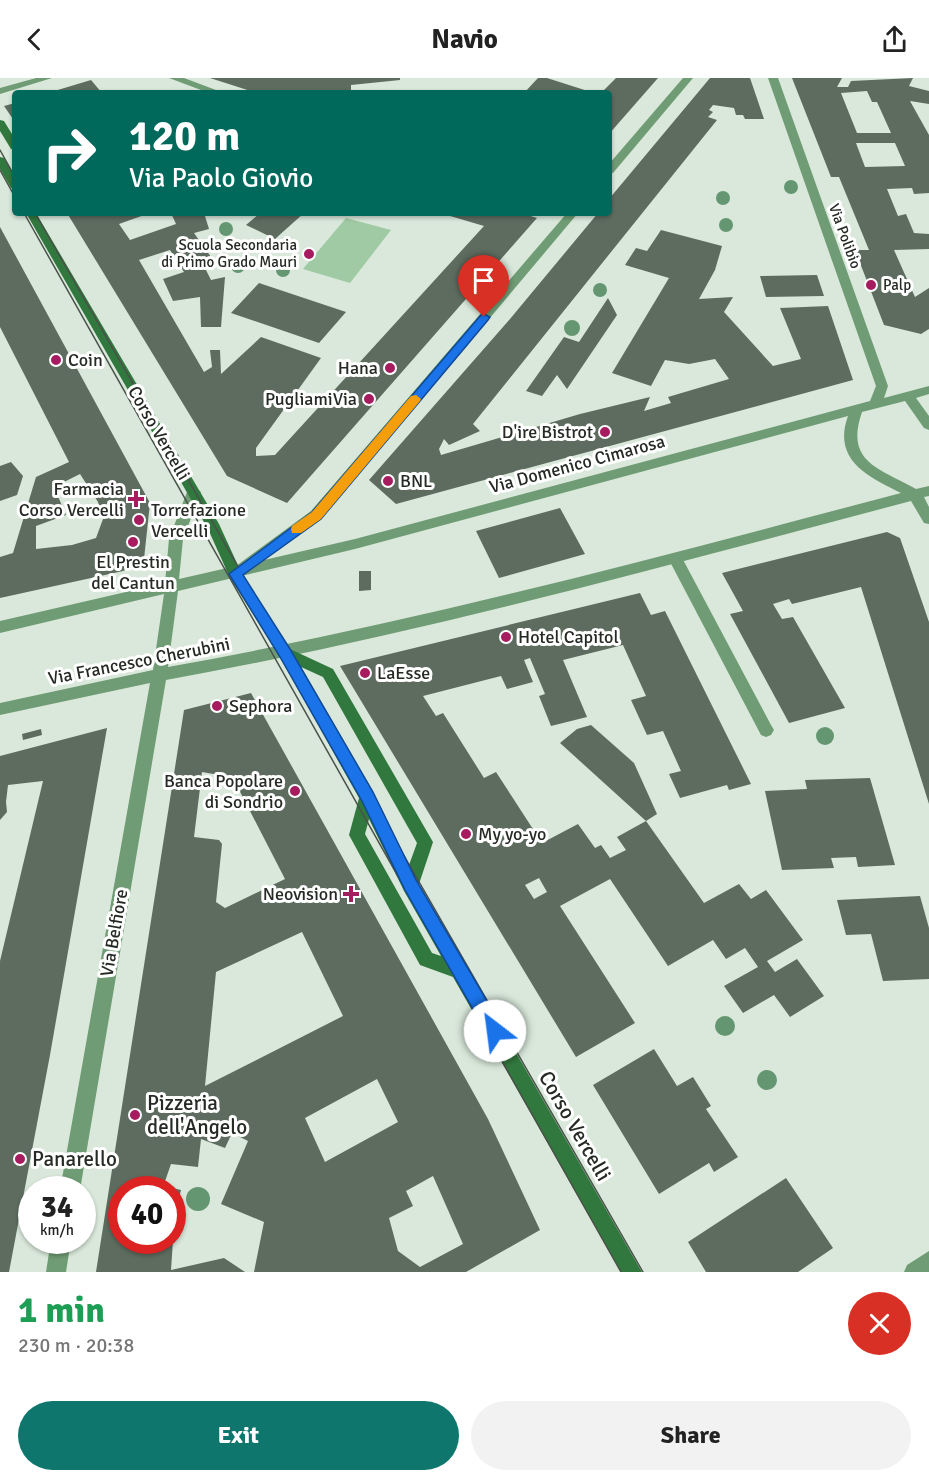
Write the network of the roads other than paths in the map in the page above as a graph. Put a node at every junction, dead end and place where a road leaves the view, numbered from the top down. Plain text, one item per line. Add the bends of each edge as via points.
1 (47, 78) edge
2 (174, 78) edge
3 (688, 78) edge
4 (773, 78) edge
5 (210, 90) edge
6 (0, 91) edge
7 (0, 123) edge
8 (12, 142) edge
9 (0, 160) edge
10 (12, 167) edge
11 (612, 167) edge
12 (7, 173) junction
13 (12, 181) edge
14 (33, 216) edge
15 (569, 216) edge
16 (929, 390) edge
17 (908, 396) junction
18 (876, 404) junction
19 (856, 409) junction
20 (929, 425) edge
21 (929, 491) edge
22 (194, 492) junction
23 (914, 495) junction
24 (929, 519) edge
25 (675, 558) junction
26 (235, 574) junction
27 (172, 588) junction
28 (0, 627) edge
29 (285, 653) junction
30 (159, 677) junction
31 (0, 709) edge
32 (766, 730) dead end
33 (367, 797) junction
34 (410, 885) junction
35 (461, 971) junction
36 (72, 1176) edge
37 (59, 1254) edge
38 (929, 1261) edge
39 (56, 1272) edge
40 (632, 1272) edge
41 (914, 1272) edge

1 - 6 street
2 - 5 street
3 - 11 street
4 - 18 street, Via Polibio via 879,376 882,386
7 - 8 street
9 - 12 street
10 - 12 street
12 - 13 street
14 - 22 street, Corso Vercelli
15 - 26 street via 316,515
16 - 17 street, Via Domenico Cimarosa
17 - 18 street, Via Domenico Cimarosa
17 - 20 street
18 - 19 street, Via Domenico Cimarosa
19 - 23 street via 849,426 849,444 857,458 876,476
19 - 26 street, Via Domenico Cimarosa
21 - 23 street
22 - 26 street, Corso Vercelli
22 - 27 street, Via Belfiore via 176,539
23 - 24 street
23 - 25 street
25 - 29 street
25 - 32 street
26 - 27 street
26 - 29 street, Corso Vercelli
27 - 28 street
27 - 30 street, Via Belfiore
29 - 30 street, Via Francesco Cherubini
29 - 33 street, Corso Vercelli
29 - 34 street via 328,673 425,842
30 - 31 street, Via Francesco Cherubini
30 - 36 street, Via Belfiore
33 - 34 street, Corso Vercelli
33 - 35 street via 357,835 426,959
34 - 35 street, Corso Vercelli
35 - 40 street, Corso Vercelli
37 - 39 street
38 - 41 street

